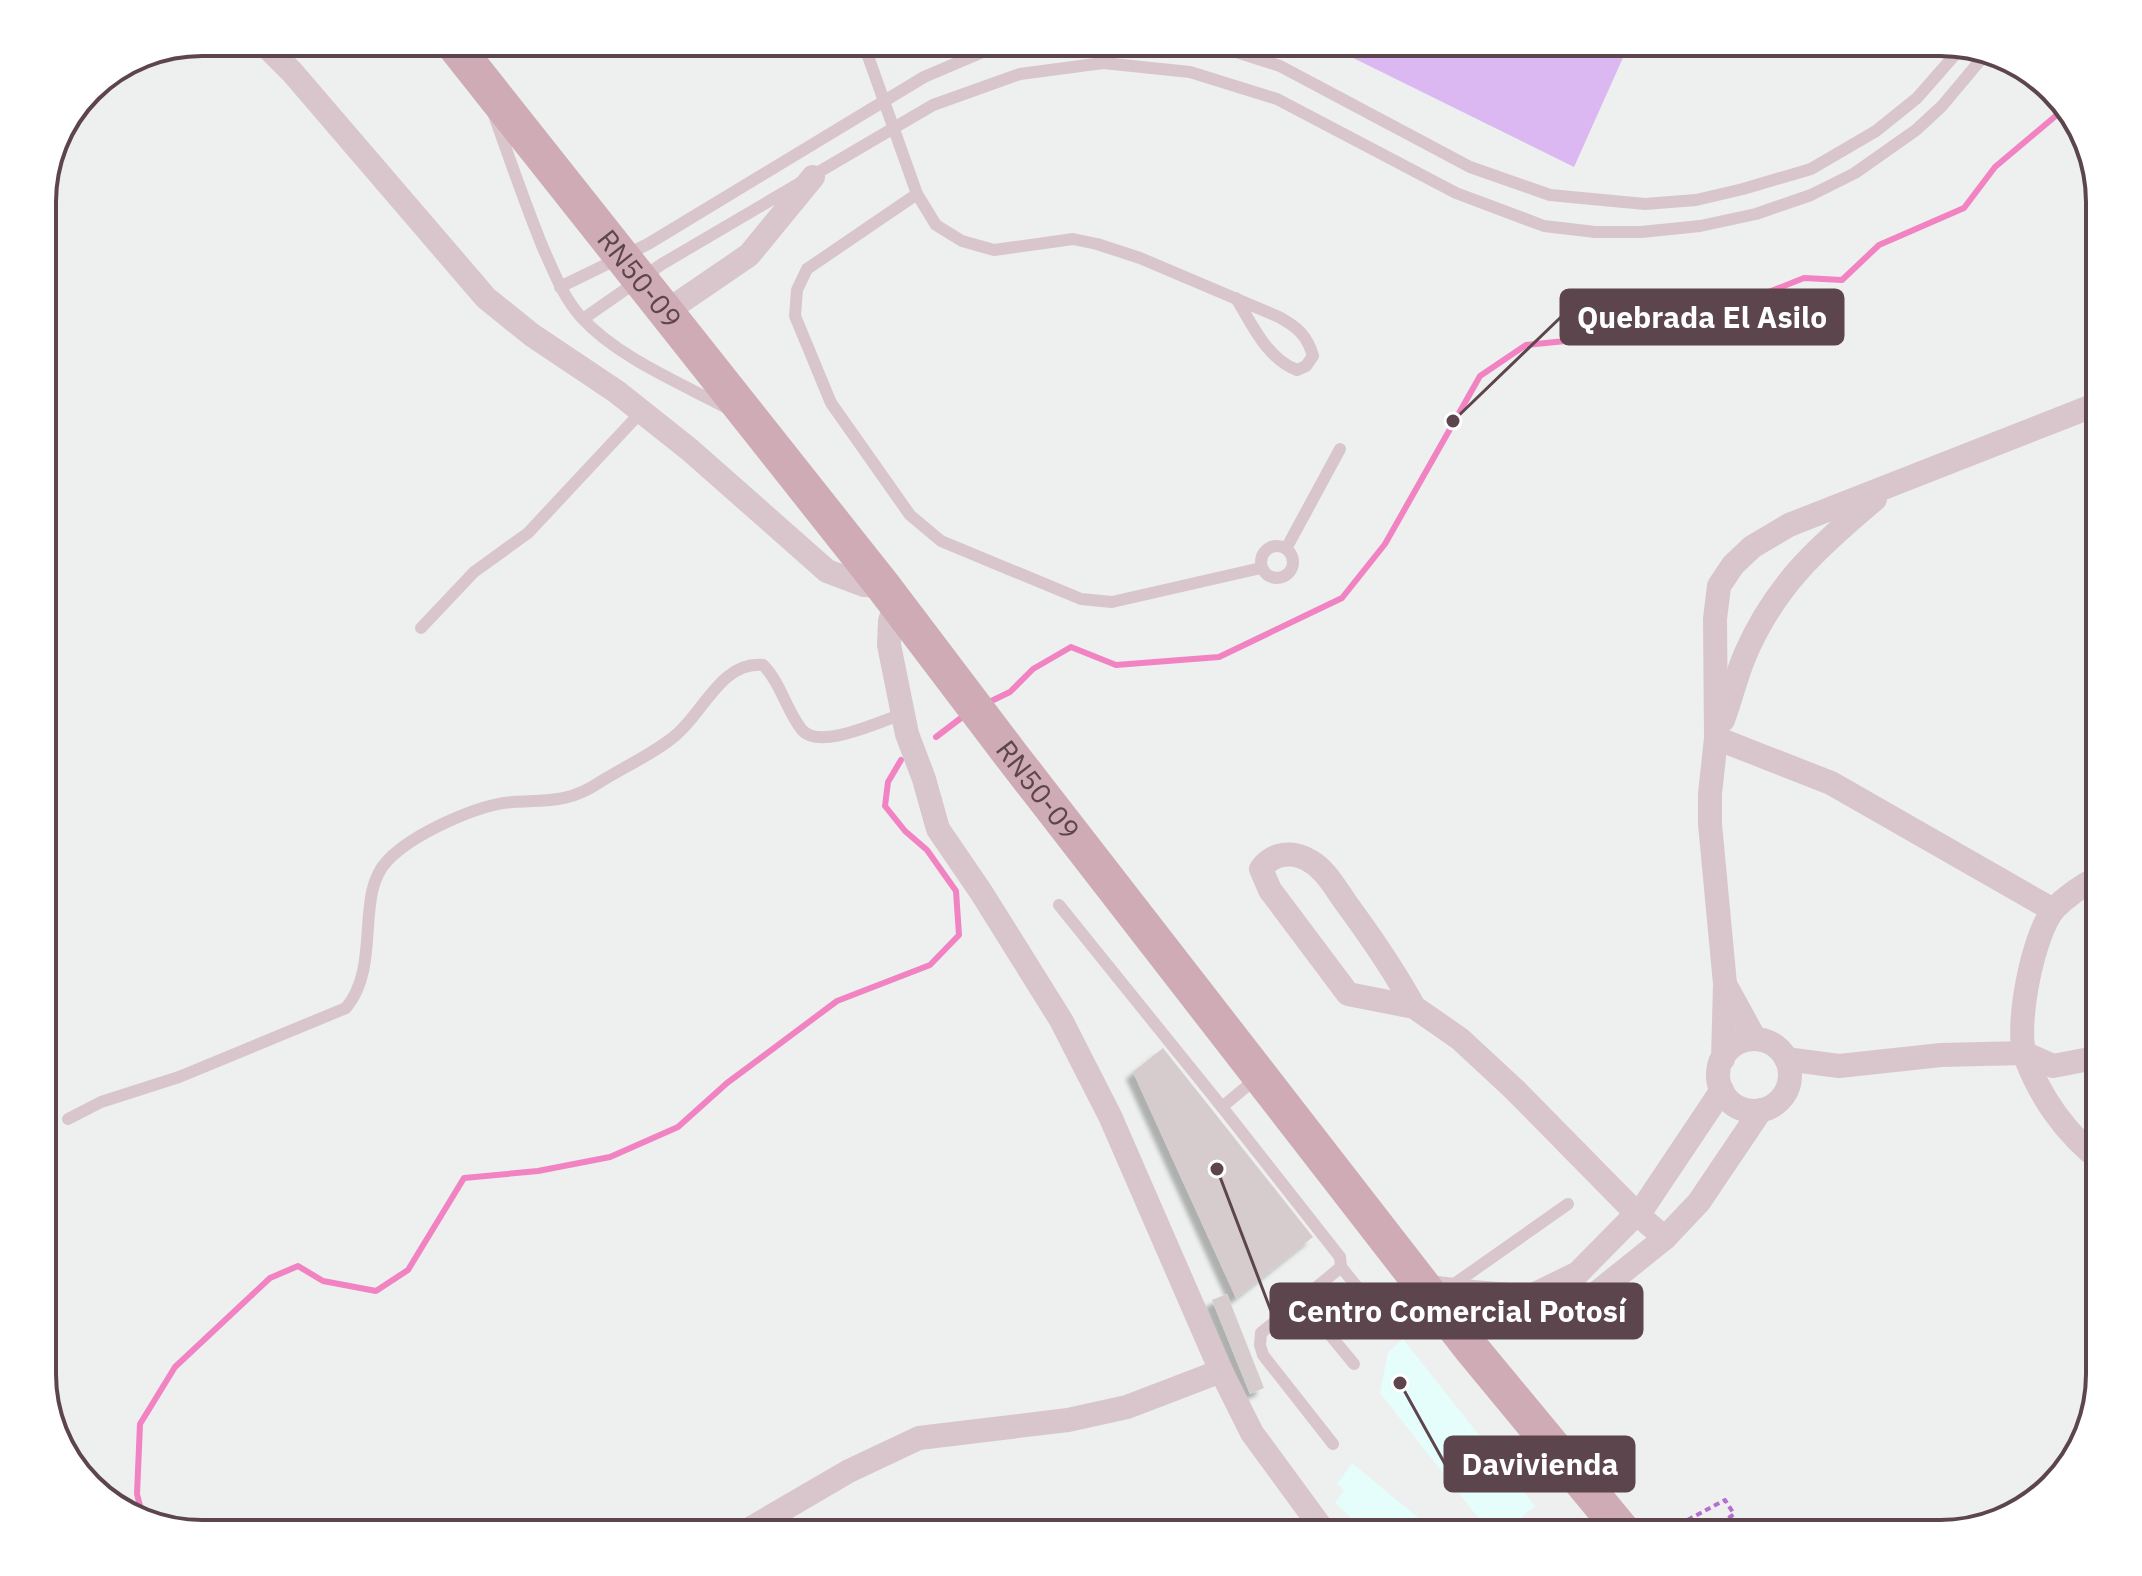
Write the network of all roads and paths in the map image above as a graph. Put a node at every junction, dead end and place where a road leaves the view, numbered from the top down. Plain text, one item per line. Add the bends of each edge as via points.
1 (276, 56) edge
2 (463, 56) edge
3 (868, 56) edge
4 (973, 56) edge
5 (1249, 56) edge
6 (1953, 57) edge
7 (1979, 62) edge
8 (481, 78) junction
9 (885, 99) junction
10 (894, 128) junction
11 (813, 177) junction
12 (917, 194) junction
13 (632, 267) junction
14 (560, 287) junction
15 (1236, 298) junction
16 (667, 311) junction
17 (583, 319) junction
18 (2086, 409) edge
19 (642, 411) junction
20 (753, 423) junction
21 (1340, 449) dead end
22 (1890, 486) junction
23 (1287, 547) junction
24 (1261, 568) junction
25 (889, 594) junction
26 (421, 628) dead end
27 (903, 714) junction
28 (1716, 738) junction
29 (2086, 886) edge
30 (1059, 905) dead end
31 (2053, 910) junction
32 (1725, 984) junction
33 (1414, 1007) junction
34 (1755, 1039) junction
35 (2024, 1053) junction
36 (1723, 1059) junction
37 (1786, 1059) junction
38 (2086, 1060) edge
39 (1839, 1066) junction
40 (1261, 1075) junction
41 (1722, 1090) junction
42 (1785, 1093) junction
43 (1222, 1107) junction
44 (1761, 1110) junction
45 (68, 1119) dead end
46 (2086, 1150) edge
47 (1568, 1204) dead end
48 (1637, 1214) junction
49 (1665, 1238) junction
50 (1341, 1267) junction
51 (1436, 1288) junction
52 (1533, 1295) junction
53 (1302, 1301) junction
54 (1388, 1325) dead end
55 (1354, 1364) dead end
56 (1221, 1371) junction
57 (1333, 1444) dead end
58 (765, 1520) edge
59 (1316, 1520) edge
60 (1613, 1520) edge
61 (1687, 1520) edge
62 (1726, 1520) edge

1 - 19 street via 486,298
2 - 8 main road, RN50-09
3 - 9 lane
4 - 9 lane
5 - 6 lane via 1280,66 1470,167 1550,195 1645,204 1696,200 1811,169 1876,131 1917,98
7 - 10 lane via 1916,130 1855,173 1756,214 1641,232 1544,226 1456,193 1277,99 1190,72 1103,63 1020,74 933,105
8 - 13 main road, RN50-09
8 - 14 lane
9 - 10 lane
9 - 13 lane via 648,244
10 - 11 lane
10 - 12 lane
11 - 13 lane
11 - 16 street via 749,255
12 - 15 lane via 936,225 962,241 994,250 1073,239 1140,258
12 - 24 lane via 807,269 797,290 795,316 831,403 910,515 941,541 1081,599 1112,602
13 - 14 lane
13 - 16 main road, RN50-09
13 - 17 lane
14 - 17 lane
15 - 15 lane via 1284,365 1297,370 1306,366 1313,356 1299,329
16 - 20 main road, RN50-09
17 - 20 lane via 649,366
18 - 22 street
19 - 25 street via 827,571
19 - 26 lane via 528,533 474,572
20 - 25 main road, RN50-09
21 - 23 lane
22 - 28 street via 1819,546 1779,594 1743,659
22 - 28 street via 1789,525 1733,565 1719,586 1715,619
23 - 24 lane via 1265,550
23 - 24 lane via 1294,565 1289,574 1271,577
25 - 27 street via 889,645
25 - 40 main road, RN50-09
27 - 45 lane via 828,739 814,738 803,731 763,665 739,668 676,736 580,794 468,812 387,860 373,891 363,978 346,1008
27 - 56 street via 938,829 1061,1020 1110,1116
28 - 31 street via 1831,783
28 - 32 street via 1710,824
29 - 31 street
30 - 43 lane
31 - 35 street via 2032,961 2022,1026
32 - 34 street
32 - 36 street
33 - 33 street via 1348,994 1270,890 1261,869 1266,862 1279,855 1299,855 1323,872 1390,962
33 - 48 street via 1460,1039 1515,1090
34 - 36 street via 1732,1047
34 - 37 street via 1777,1047
35 - 38 street via 2053,1066
35 - 39 street
35 - 46 street via 2063,1126
36 - 41 street
37 - 39 street
37 - 42 street via 1790,1073
39 - 42 street
40 - 43 lane
40 - 51 main road, RN50-09
41 - 44 street via 1738,1107
41 - 48 street
42 - 44 street
43 - 50 lane via 1340,1257
44 - 49 street via 1699,1202
47 - 51 lane
48 - 49 street
48 - 52 street via 1578,1273
49 - 52 street via 1584,1303
50 - 53 lane
50 - 54 lane
51 - 52 street
51 - 60 main road, RN50-09 via 1471,1348
53 - 55 lane
53 - 57 lane via 1261,1333 1260,1345
56 - 58 street via 1127,1407 919,1438
56 - 59 street via 1252,1433
61 - 62 path via 1725,1500 1734,1514

